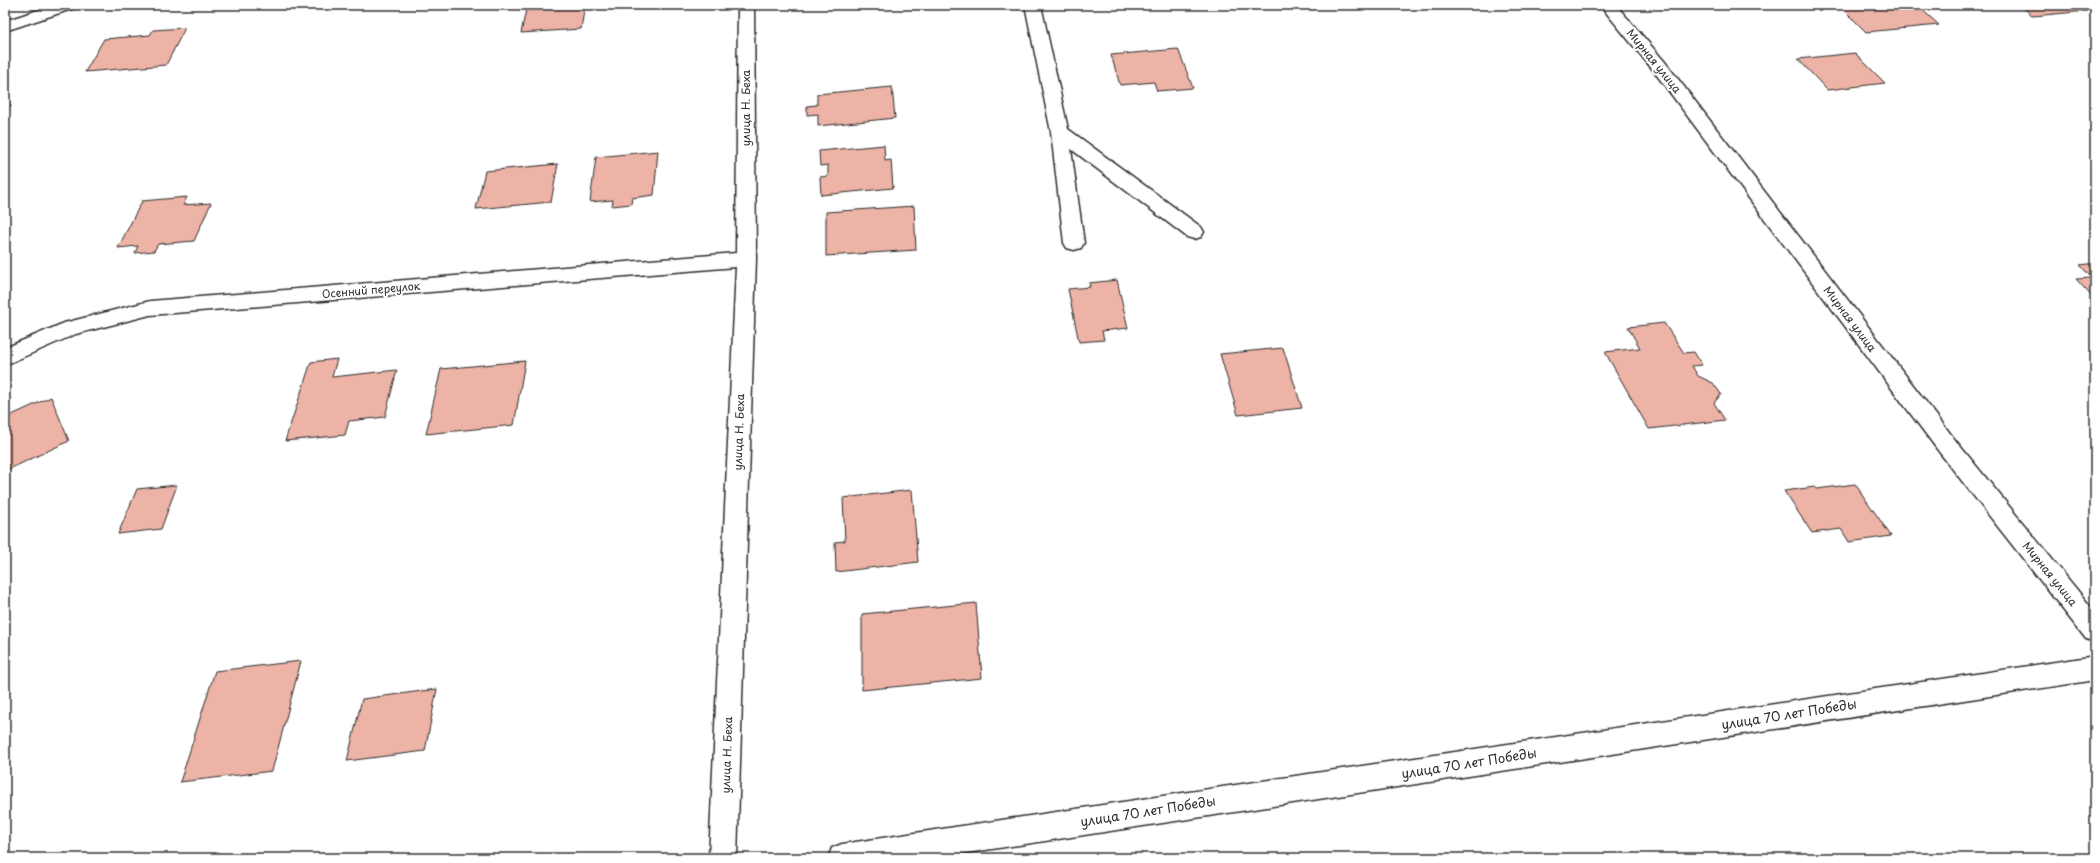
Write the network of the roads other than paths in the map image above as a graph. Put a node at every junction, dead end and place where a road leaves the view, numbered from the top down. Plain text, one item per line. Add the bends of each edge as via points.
1 (69, 5) edge
2 (746, 5) edge
3 (1033, 5) edge
4 (1608, 5) edge
5 (5, 26) edge
6 (1060, 132) junction
7 (1194, 232) dead end
8 (1074, 243) dead end
9 (746, 259) junction
10 (5, 357) edge
11 (2095, 631) edge
12 (2095, 668) edge
13 (723, 858) edge
14 (842, 858) edge

1 - 5 street
2 - 9 street, улица Н. Беха
3 - 6 street
4 - 11 street, Мирная улица via 1659,66 1948,447
6 - 7 street
6 - 8 street
9 - 10 street, Осенний переулок via 150,308 71,328
9 - 13 street, улица Н. Беха
12 - 14 street, улица 70 лет Победы

